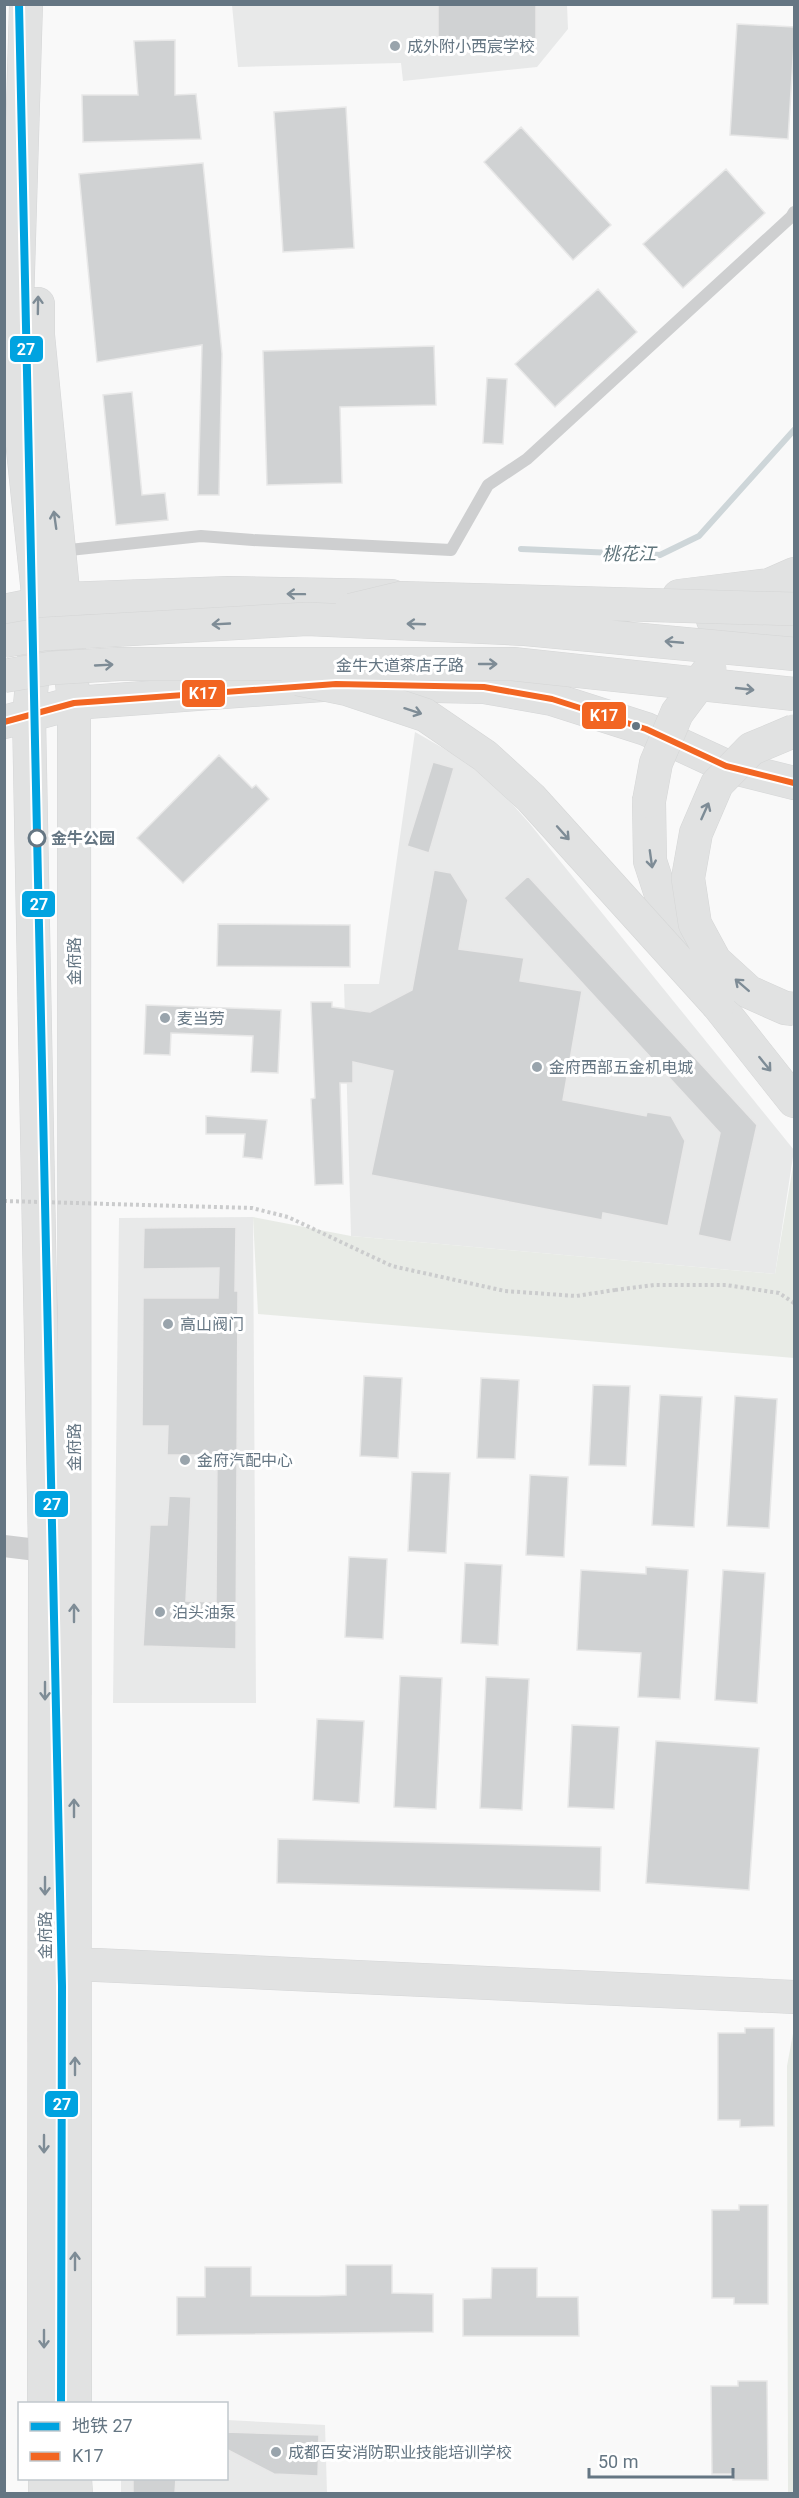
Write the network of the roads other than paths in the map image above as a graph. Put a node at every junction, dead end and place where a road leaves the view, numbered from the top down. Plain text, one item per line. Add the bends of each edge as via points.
1 (26, 4) edge
2 (47, 4) edge
3 (795, 212) edge
4 (10, 370) edge
5 (59, 552) junction
6 (795, 574) edge
7 (51, 602) junction
8 (605, 605) junction
9 (4, 606) edge
10 (795, 610) edge
11 (4, 611) edge
12 (307, 619) junction
13 (795, 628) edge
14 (4, 641) edge
15 (795, 654) edge
16 (235, 666) junction
17 (4, 676) edge
18 (795, 694) edge
19 (74, 702) junction
20 (17, 719) edge
21 (795, 731) edge
22 (795, 783) edge
23 (718, 1005) junction
24 (795, 1009) edge
25 (795, 1101) edge
26 (4, 1546) edge
27 (45, 1551) junction
28 (60, 1963) junction
29 (795, 1998) edge
30 (44, 2402) edge
31 (75, 2402) edge

1 - 4 main road
5 -> 2 main road via 38,335
3 - 5 lane via 527,459 488,485 451,549 201,536
4 - 7 main road
5 - 7 main road
6 - 8 main road, bridge via 769,585
7 - 9 main road
7 - 11 main road
13 -> 7 main road via 550,605 411,597 229,593
7 - 19 main road, 金府路
7 - 20 main road, 金府路
8 - 10 main road, bridge
8 - 12 main road, bridge via 401,598
10 -> 23 main road, bridge via 754,633 710,669 677,713 652,782 650,861 667,913
12 -> 14 main road, bridge via 44,634
15 -> 12 main road, bridge via 525,629
17 -> 16 main road, 金牛大道茶店子路, bridge via 51,668 119,664
16 -> 18 main road, 金牛大道茶店子路, bridge via 513,664
16 -> 23 main road, bridge via 346,689 424,715 485,756 531,798
19 - 20 main road
19 - 22 main road via 336,684 484,687 552,699 646,729 726,766
28 -> 19 main road, 金府路
20 - 27 main road, 金府路
24 -> 21 main road, bridge via 748,992 715,961 695,924 688,878 696,833 717,784 751,749
23 -> 25 main road
26 - 27 street
27 -> 28 main road, 金府路
28 - 29 main road
28 -> 30 main road, 金府路
31 -> 28 main road, 金府路

